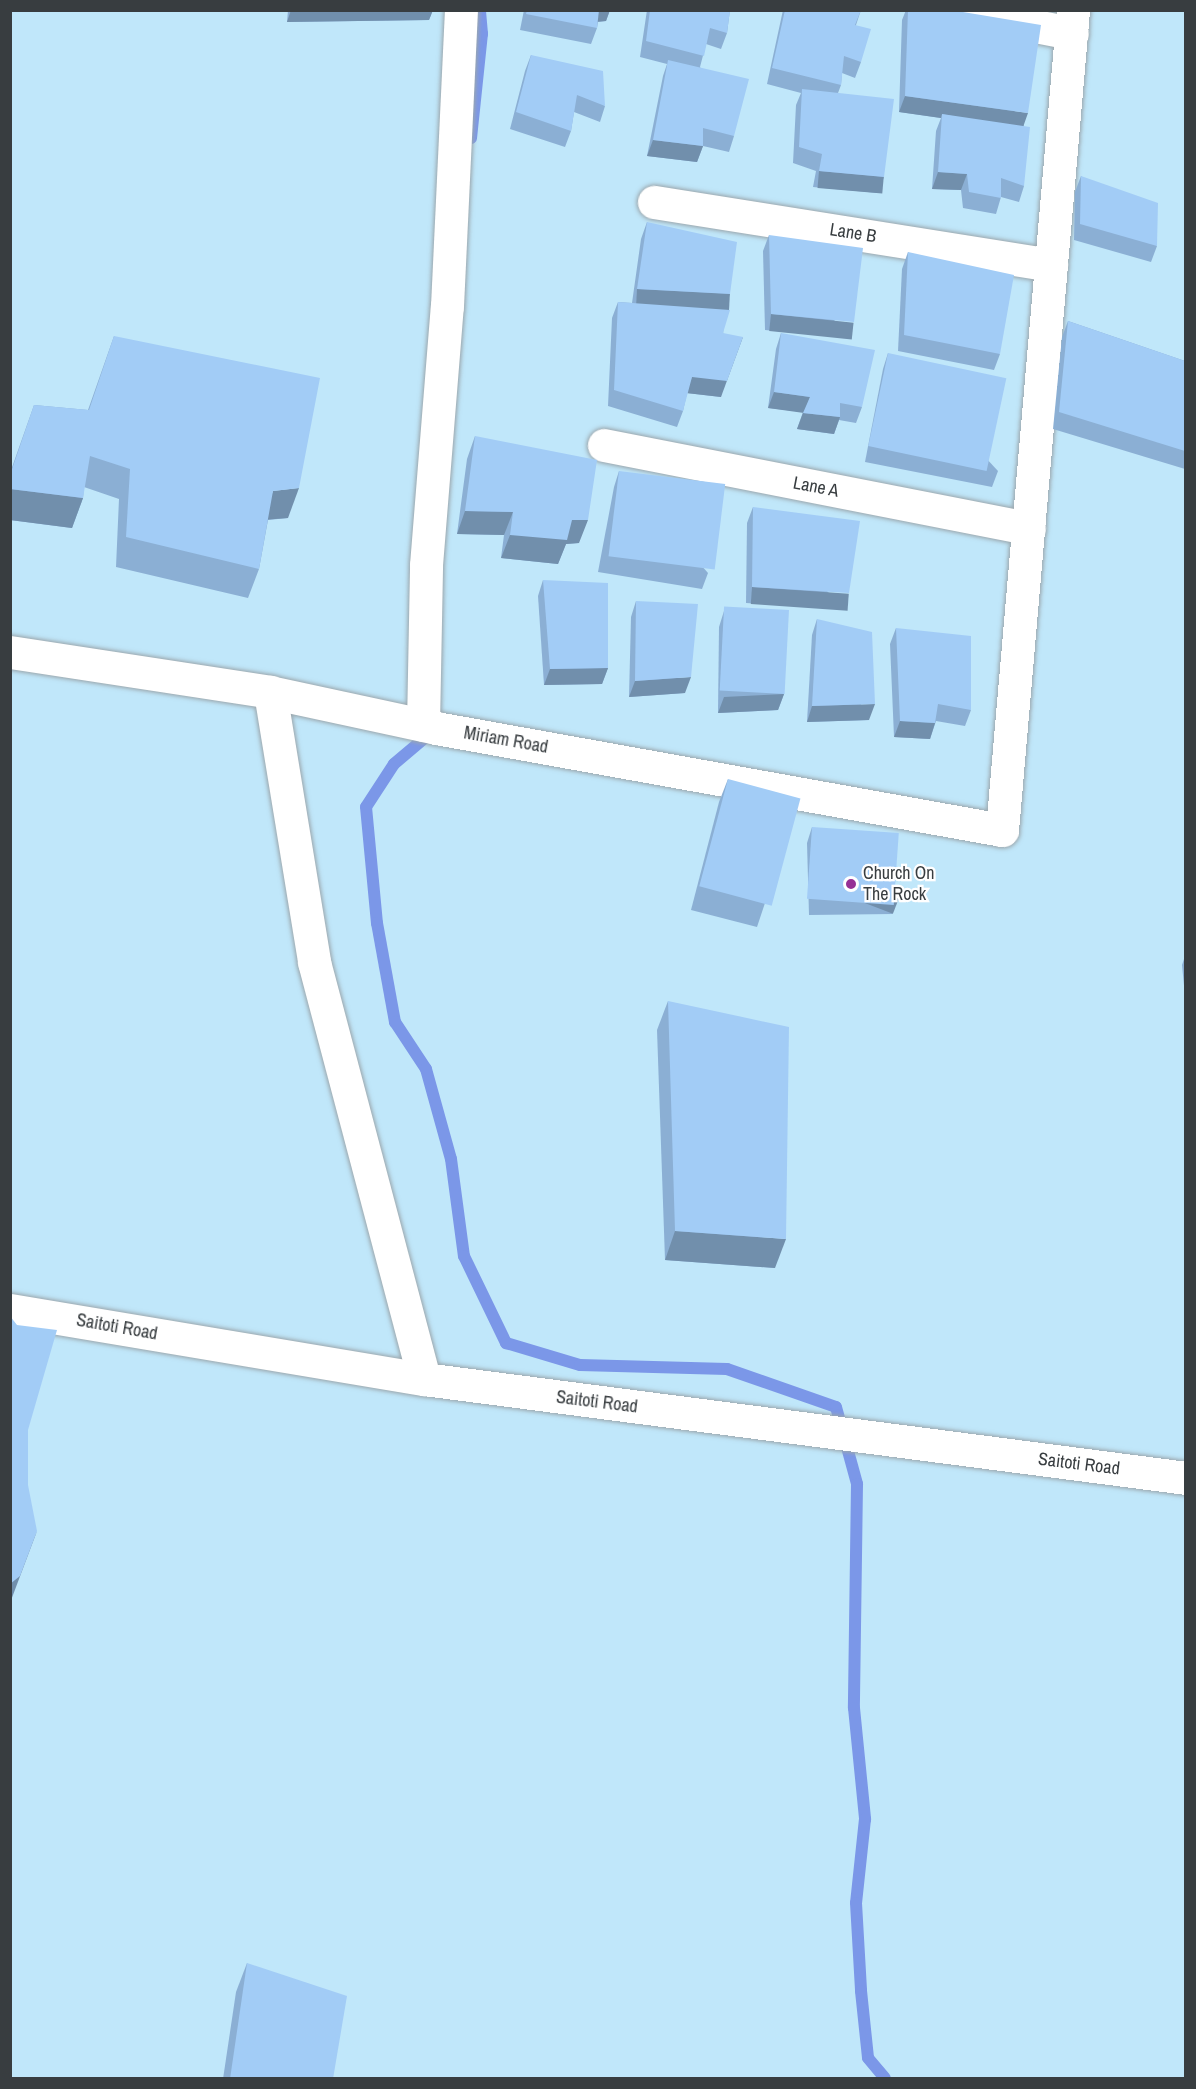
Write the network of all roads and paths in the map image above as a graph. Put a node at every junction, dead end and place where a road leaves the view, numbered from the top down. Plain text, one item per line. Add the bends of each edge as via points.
1 (461, 10) edge
2 (952, 10) edge
3 (1072, 22) edge
4 (654, 202) dead end
5 (1052, 265) junction
6 (604, 445) dead end
7 (1029, 528) junction
8 (10, 652) edge
9 (270, 692) junction
10 (423, 725) junction
11 (10, 1310) edge
12 (424, 1379) junction
13 (1185, 1478) edge

1 - 10 street via 447,306 426,565
2 - 3 street
3 - 5 street
4 - 5 street, Lane B
5 - 7 street
6 - 7 street, Lane A
7 - 10 street, Miriam Road via 1002,830
8 - 9 street, Miriam Road
9 - 10 street, Miriam Road
9 - 12 street via 314,962
11 - 12 street, Saitoti Road
12 - 13 street, Saitoti Road

